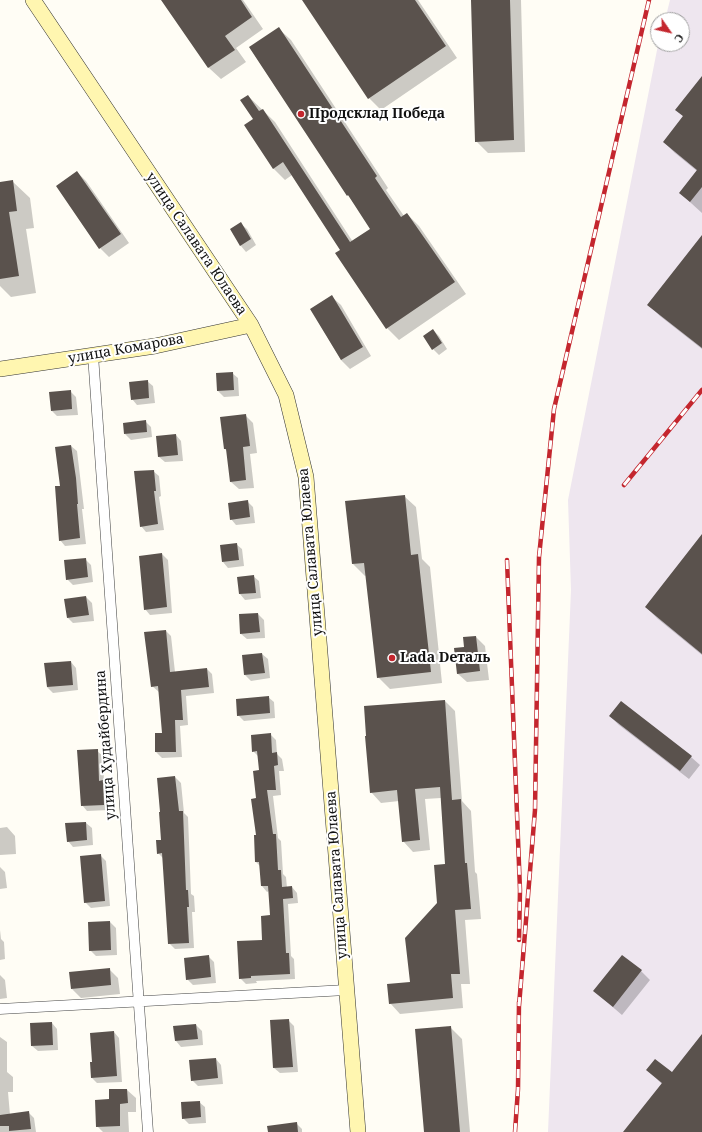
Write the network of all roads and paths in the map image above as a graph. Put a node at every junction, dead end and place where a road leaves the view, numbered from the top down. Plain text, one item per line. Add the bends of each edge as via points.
1 (33, 0) edge
2 (251, 325) junction
3 (93, 355) junction
4 (0, 369) edge
5 (346, 990) junction
6 (139, 1002) junction
7 (0, 1010) edge
8 (148, 1132) edge
9 (358, 1132) edge

1 - 2 street, улица Салавата Юлаева
2 - 3 street, улица Комарова via 154,346
2 - 5 street, улица Салавата Юлаева via 286,395 306,477
3 - 4 street, улица Комарова
3 - 6 street, улица Худайбердина
5 - 6 street
5 - 9 street, улица Салавата Юлаева
6 - 7 street
6 - 8 street, улица Худайбердина

